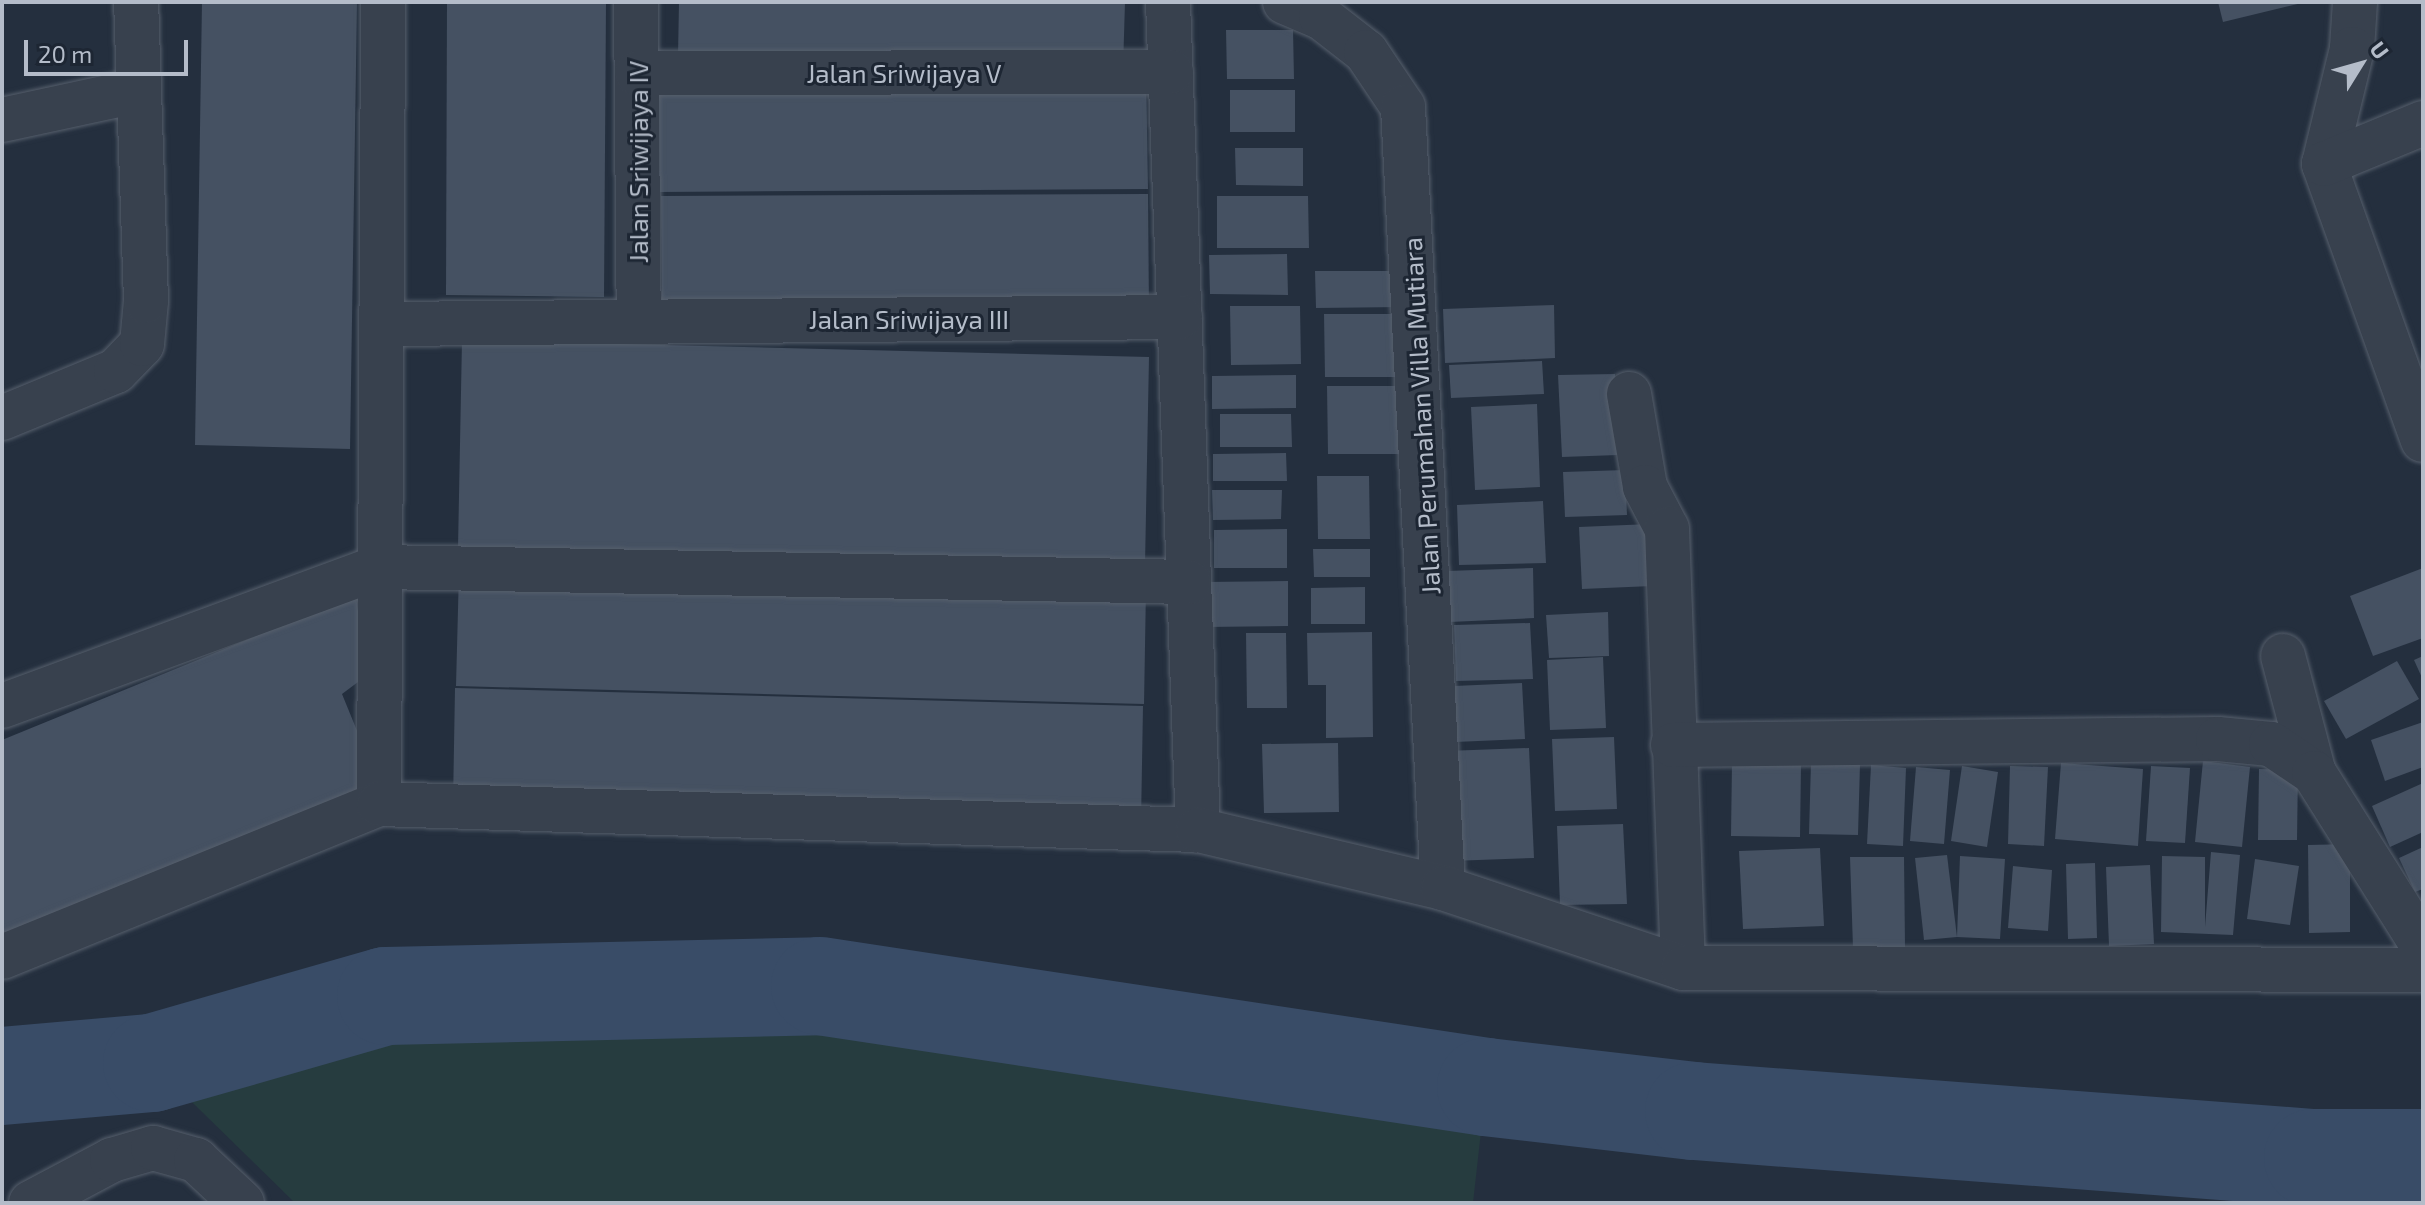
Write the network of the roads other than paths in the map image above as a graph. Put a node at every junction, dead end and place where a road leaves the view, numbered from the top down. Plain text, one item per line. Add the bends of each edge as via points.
1 (136, 2) edge
2 (383, 2) edge
3 (636, 2) edge
4 (1168, 2) edge
5 (1285, 2) edge
6 (2355, 2) edge
7 (1171, 72) junction
8 (637, 73) junction
9 (136, 91) junction
10 (2, 120) edge
11 (2423, 123) edge
12 (2324, 164) junction
13 (1180, 317) junction
14 (639, 322) junction
15 (383, 324) junction
16 (1629, 394) dead end
17 (2, 418) edge
18 (2423, 440) edge
19 (380, 567) junction
20 (1189, 582) junction
21 (2283, 656) dead end
22 (2, 706) edge
23 (1673, 745) junction
24 (2314, 773) junction
25 (379, 804) junction
26 (1198, 830) junction
27 (1443, 888) junction
28 (2423, 946) edge
29 (2, 957) edge
30 (1683, 968) junction
31 (2423, 970) edge
32 (31, 1203) edge
33 (242, 1203) edge

1 - 9 street
2 - 15 street
3 - 8 street, Jalan Sriwijaya IV
4 - 7 street
5 - 27 street, Jalan Perumahan Villa Mutiara via 1321,17 1366,52 1403,107
6 - 12 street via 2352,49
7 - 8 street, Jalan Sriwijaya V
7 - 13 street
8 - 14 street, Jalan Sriwijaya IV
9 - 10 street
9 - 17 street via 146,301 142,344 116,371
11 - 12 street
12 - 18 street
13 - 14 street, Jalan Sriwijaya III
13 - 20 street
14 - 15 street, Jalan Sriwijaya III
15 - 19 street
16 - 23 street via 1645,487 1667,529
19 - 20 street
19 - 22 street
19 - 25 street
20 - 26 street
21 - 24 street
23 - 24 street via 2218,739 2271,744
23 - 30 street
24 - 28 street
25 - 26 street
25 - 29 street
26 - 27 street
27 - 30 street
30 - 31 street
32 - 33 street via 112,1160 153,1148 196,1160

